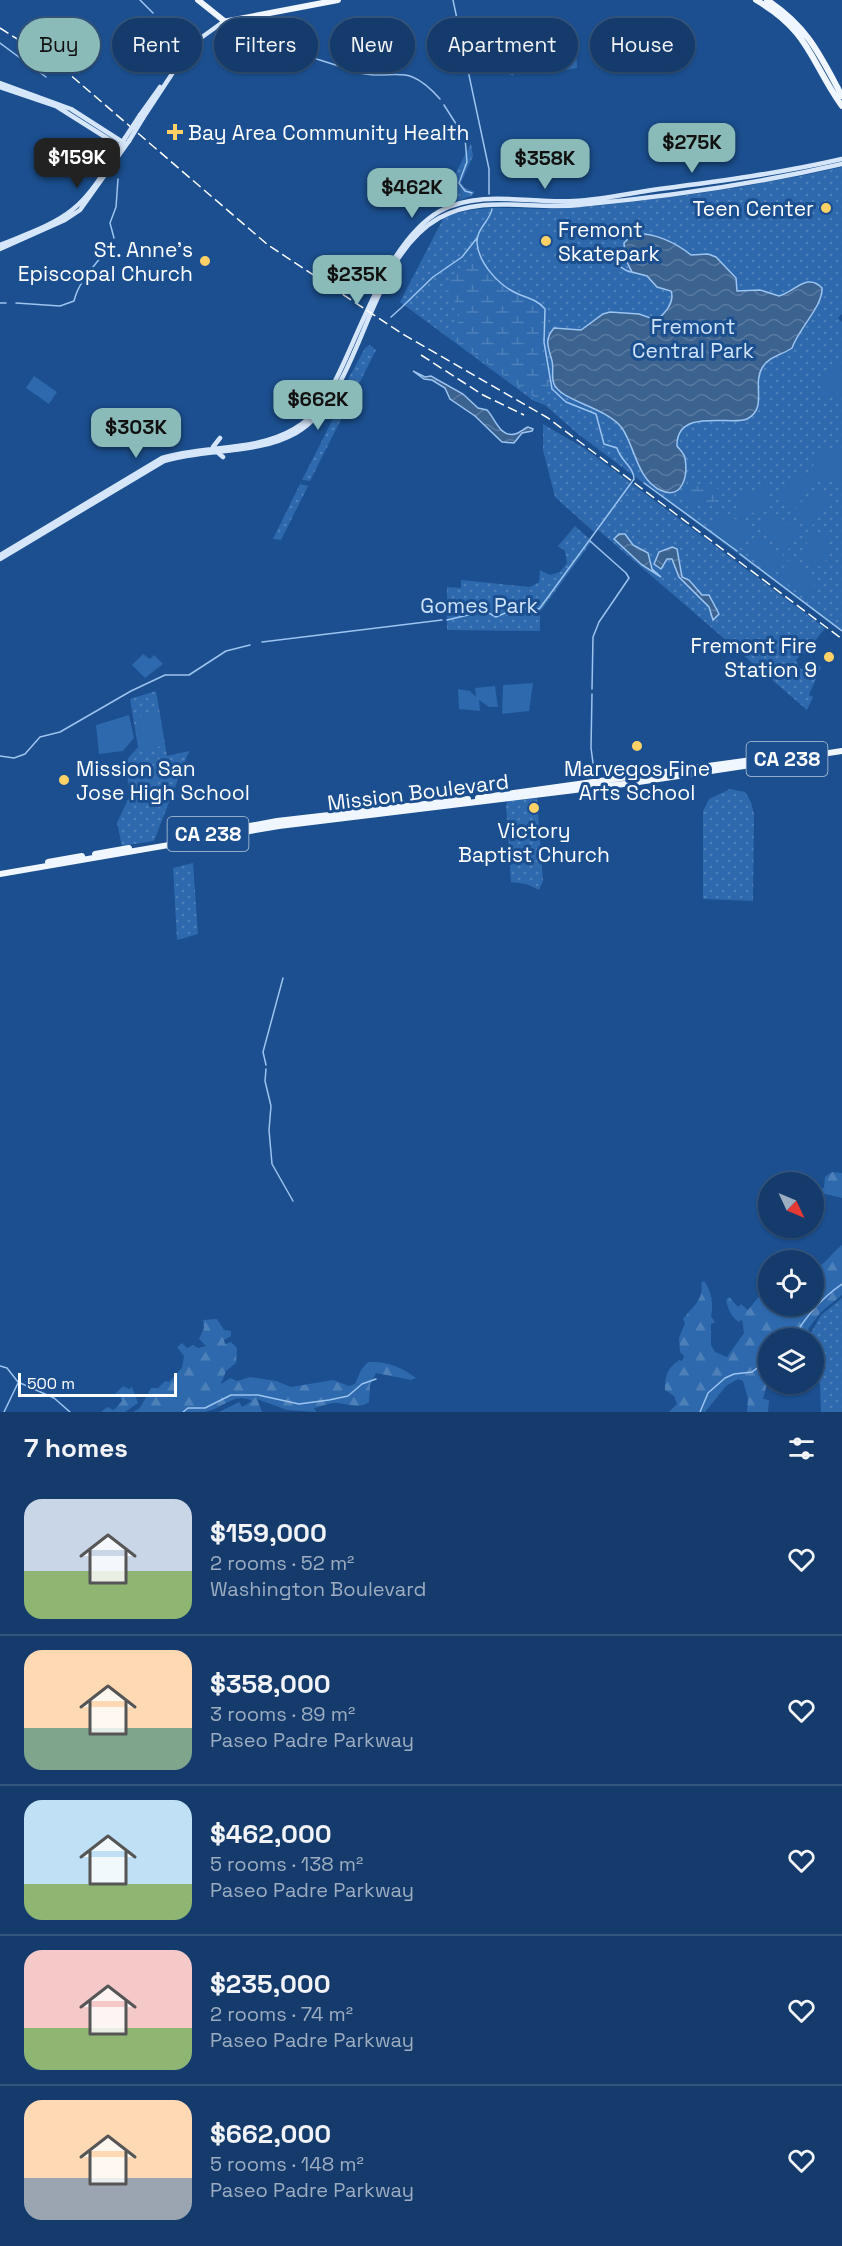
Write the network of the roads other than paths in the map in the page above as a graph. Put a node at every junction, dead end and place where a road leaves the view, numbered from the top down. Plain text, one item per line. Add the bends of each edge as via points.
1 (198, 0) edge
2 (203, 0) edge
3 (338, 0) edge
4 (756, 0) edge
5 (767, 0) edge
6 (316, 2) edge
7 (214, 11) junction
8 (214, 18) edge
9 (222, 18) edge
10 (223, 18) edge
11 (246, 18) edge
12 (214, 27) edge
13 (0, 85) edge
14 (842, 96) edge
15 (842, 106) edge
16 (124, 143) junction
17 (842, 159) edge
18 (842, 164) edge
19 (479, 199) junction
20 (417, 236) junction
21 (0, 247) edge
22 (331, 390) junction
23 (325, 408) junction
24 (236, 446) junction
25 (212, 449) junction
26 (0, 557) edge
27 (842, 750) edge
28 (145, 847) junction
29 (0, 872) edge

1 - 7 main road
2 - 10 main road
3 - 6 main road
4 - 15 main road via 796,31
5 - 14 main road via 791,17 814,43
6 - 11 main road
7 - 8 main road
7 - 9 main road
12 - 16 main road, bridge via 191,45
13 - 16 main road via 56,106
16 - 21 main road via 73,210
17 - 19 main road via 763,176 575,201
18 - 20 main road via 756,182 564,207 475,206 438,218
19 - 20 main road via 438,215
19 - 22 main road via 437,213 408,240 374,297
20 - 23 main road via 380,294
22 - 23 main road
22 - 24 main road via 316,412 293,430 269,440
23 - 24 main road via 288,437
24 - 25 main road
24 - 25 main road via 223,438
24 - 25 main road via 226,457
25 - 26 main road via 162,458
27 - 28 main road, Mission Boulevard / CA 238 via 277,821
28 - 29 main road, Mission Boulevard / CA 238
28 - 29 main road, Mission Boulevard / CA 238

